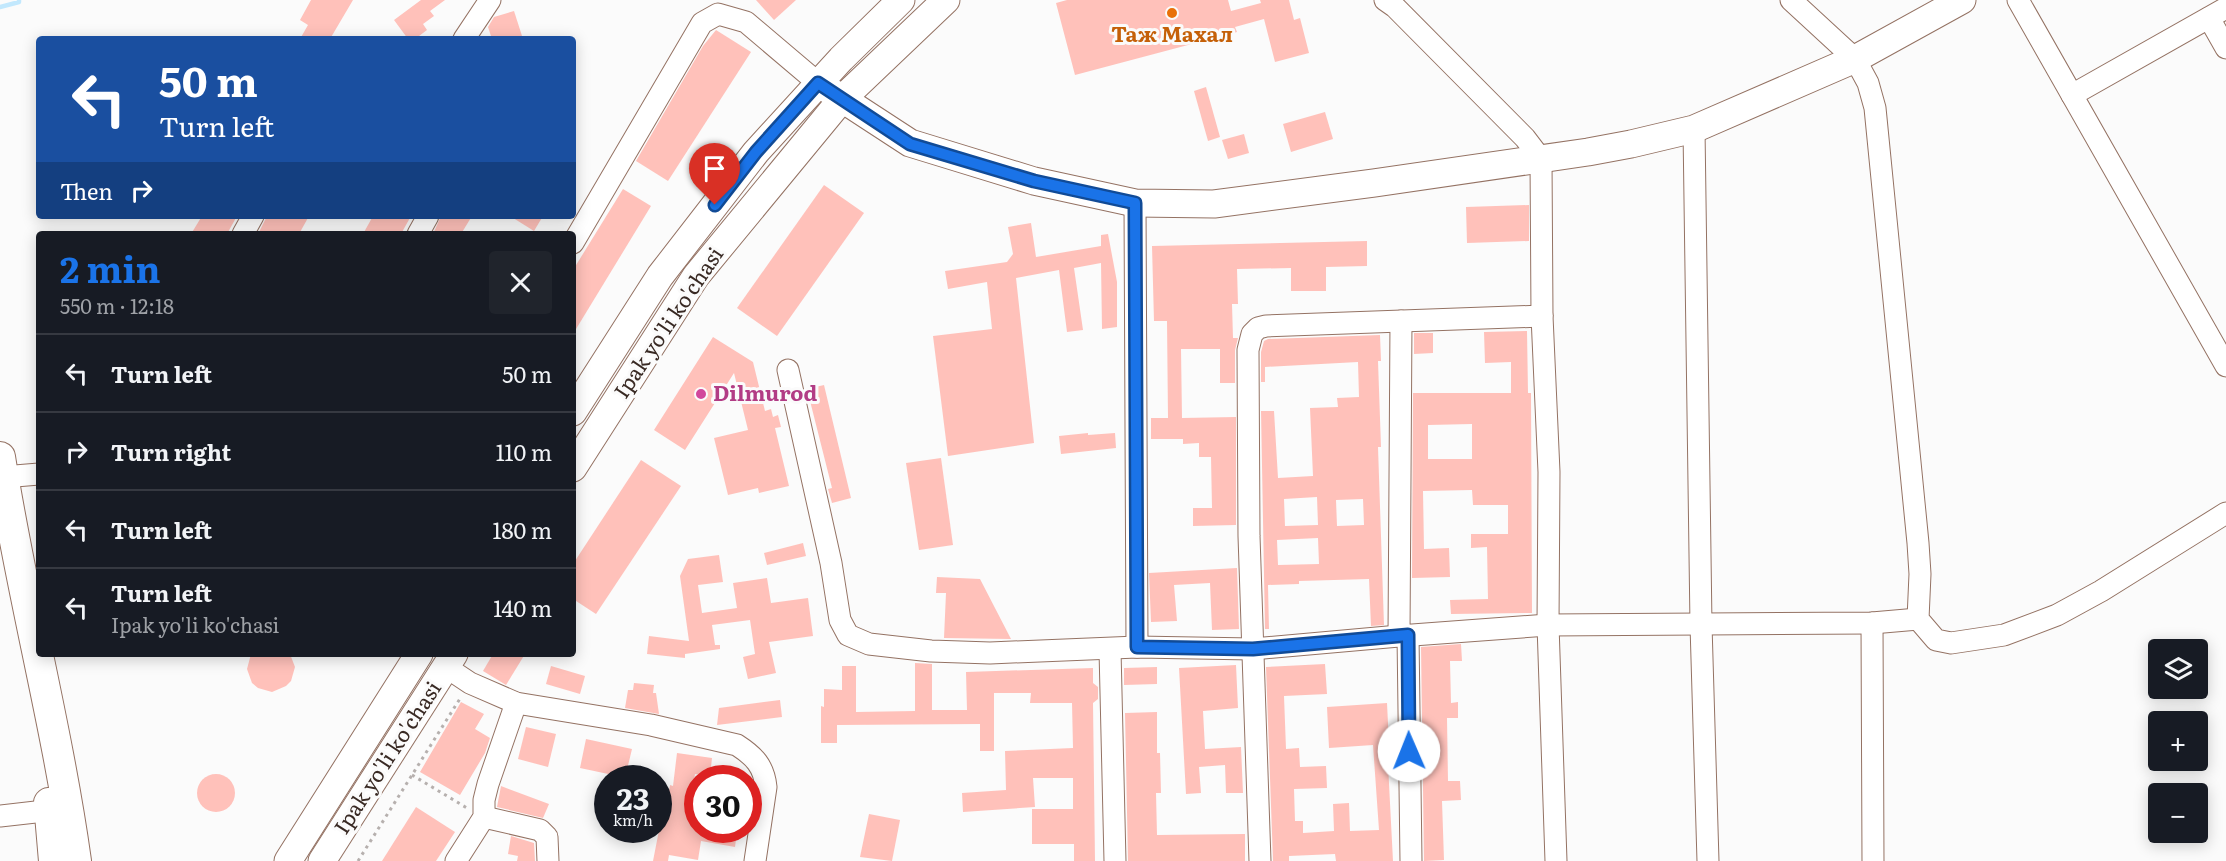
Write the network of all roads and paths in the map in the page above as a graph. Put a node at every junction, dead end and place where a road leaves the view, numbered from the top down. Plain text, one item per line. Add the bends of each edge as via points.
1 (490, 0) edge
2 (901, 0) edge
3 (946, 0) edge
4 (1385, 0) edge
5 (1791, 0) edge
6 (1962, 0) edge
7 (2018, 0) edge
8 (2217, 13) edge
9 (466, 36) edge
10 (2226, 48) edge
11 (1855, 59) junction
12 (818, 83) junction
13 (2072, 95) junction
14 (841, 100) junction
15 (1694, 129) junction
16 (1541, 159) junction
17 (1135, 203) junction
18 (576, 238) edge
19 (1542, 316) junction
20 (1401, 321) junction
21 (2226, 366) edge
22 (789, 370) dead end
23 (576, 407) edge
24 (576, 463) edge
25 (2, 467) edge
26 (36, 473) edge
27 (2226, 513) edge
28 (1918, 619) junction
29 (1872, 623) junction
30 (1548, 625) junction
31 (1701, 625) junction
32 (1403, 635) junction
33 (1137, 647) junction
34 (36, 648) edge
35 (1253, 649) junction
36 (1110, 650) junction
37 (38, 657) edge
38 (417, 657) edge
39 (450, 661) edge
40 (470, 683) junction
41 (516, 703) junction
42 (412, 775) junction
43 (59, 810) junction
44 (0, 816) edge
45 (484, 818) junction
46 (54, 861) edge
47 (76, 861) edge
48 (288, 861) edge
49 (322, 861) edge
50 (358, 861) edge
51 (456, 861) edge
52 (548, 861) edge
53 (755, 861) edge
54 (1115, 861) edge
55 (1260, 861) edge
56 (1411, 861) edge
57 (1556, 861) edge
58 (1708, 861) edge
59 (1873, 861) edge

1 - 9 street
2 - 12 main road, Ipak yo'li ko'chasi
3 - 14 main road, Ipak yo'li ko'chasi
4 - 16 street via 1525,138
5 - 11 street
6 - 11 main road
7 - 13 street
8 - 10 street
8 - 13 street
11 - 15 main road
11 - 28 street via 1872,92 1877,126 1918,543
12 - 14 main road
12 - 18 street via 746,22 718,14 711,17 702,23
12 - 23 main road, Ipak yo'li ko'chasi via 756,152 660,276
13 - 21 street
14 - 17 main road via 910,144 1034,181
14 - 24 main road, Ipak yo'li ko'chasi via 696,276
15 - 16 main road
15 - 31 street
16 - 17 main road via 1214,204
16 - 19 street
17 - 33 street
19 - 20 street
19 - 30 street via 1549,472
20 - 32 street
20 - 35 street via 1266,326 1252,334 1248,350 1247,432
22 - 36 street via 831,563 836,605 848,635 869,644 931,651
25 - 26 street
25 - 34 highway
27 - 28 street via 2101,591 2031,626 1995,637 1952,643 1936,640
28 - 29 street
29 - 31 street
29 - 59 street
30 - 31 street
30 - 32 street
30 - 57 street
31 - 58 street
32 - 35 street
32 - 56 street
33 - 35 street
33 - 36 street
35 - 55 street
36 - 54 street
37 - 43 highway
38 - 48 main road, Ipak yo'li ko'chasi
39 - 40 street
39 - 49 main road, Ipak yo'li ko'chasi
40 - 41 street
40 - 42 path
41 - 45 street via 488,784
41 - 53 street via 651,724 738,745 756,759 765,776
42 - 45 path
42 - 50 path
43 - 44 street
43 - 46 highway
43 - 47 highway
45 - 51 street
45 - 52 street via 540,830 547,837

